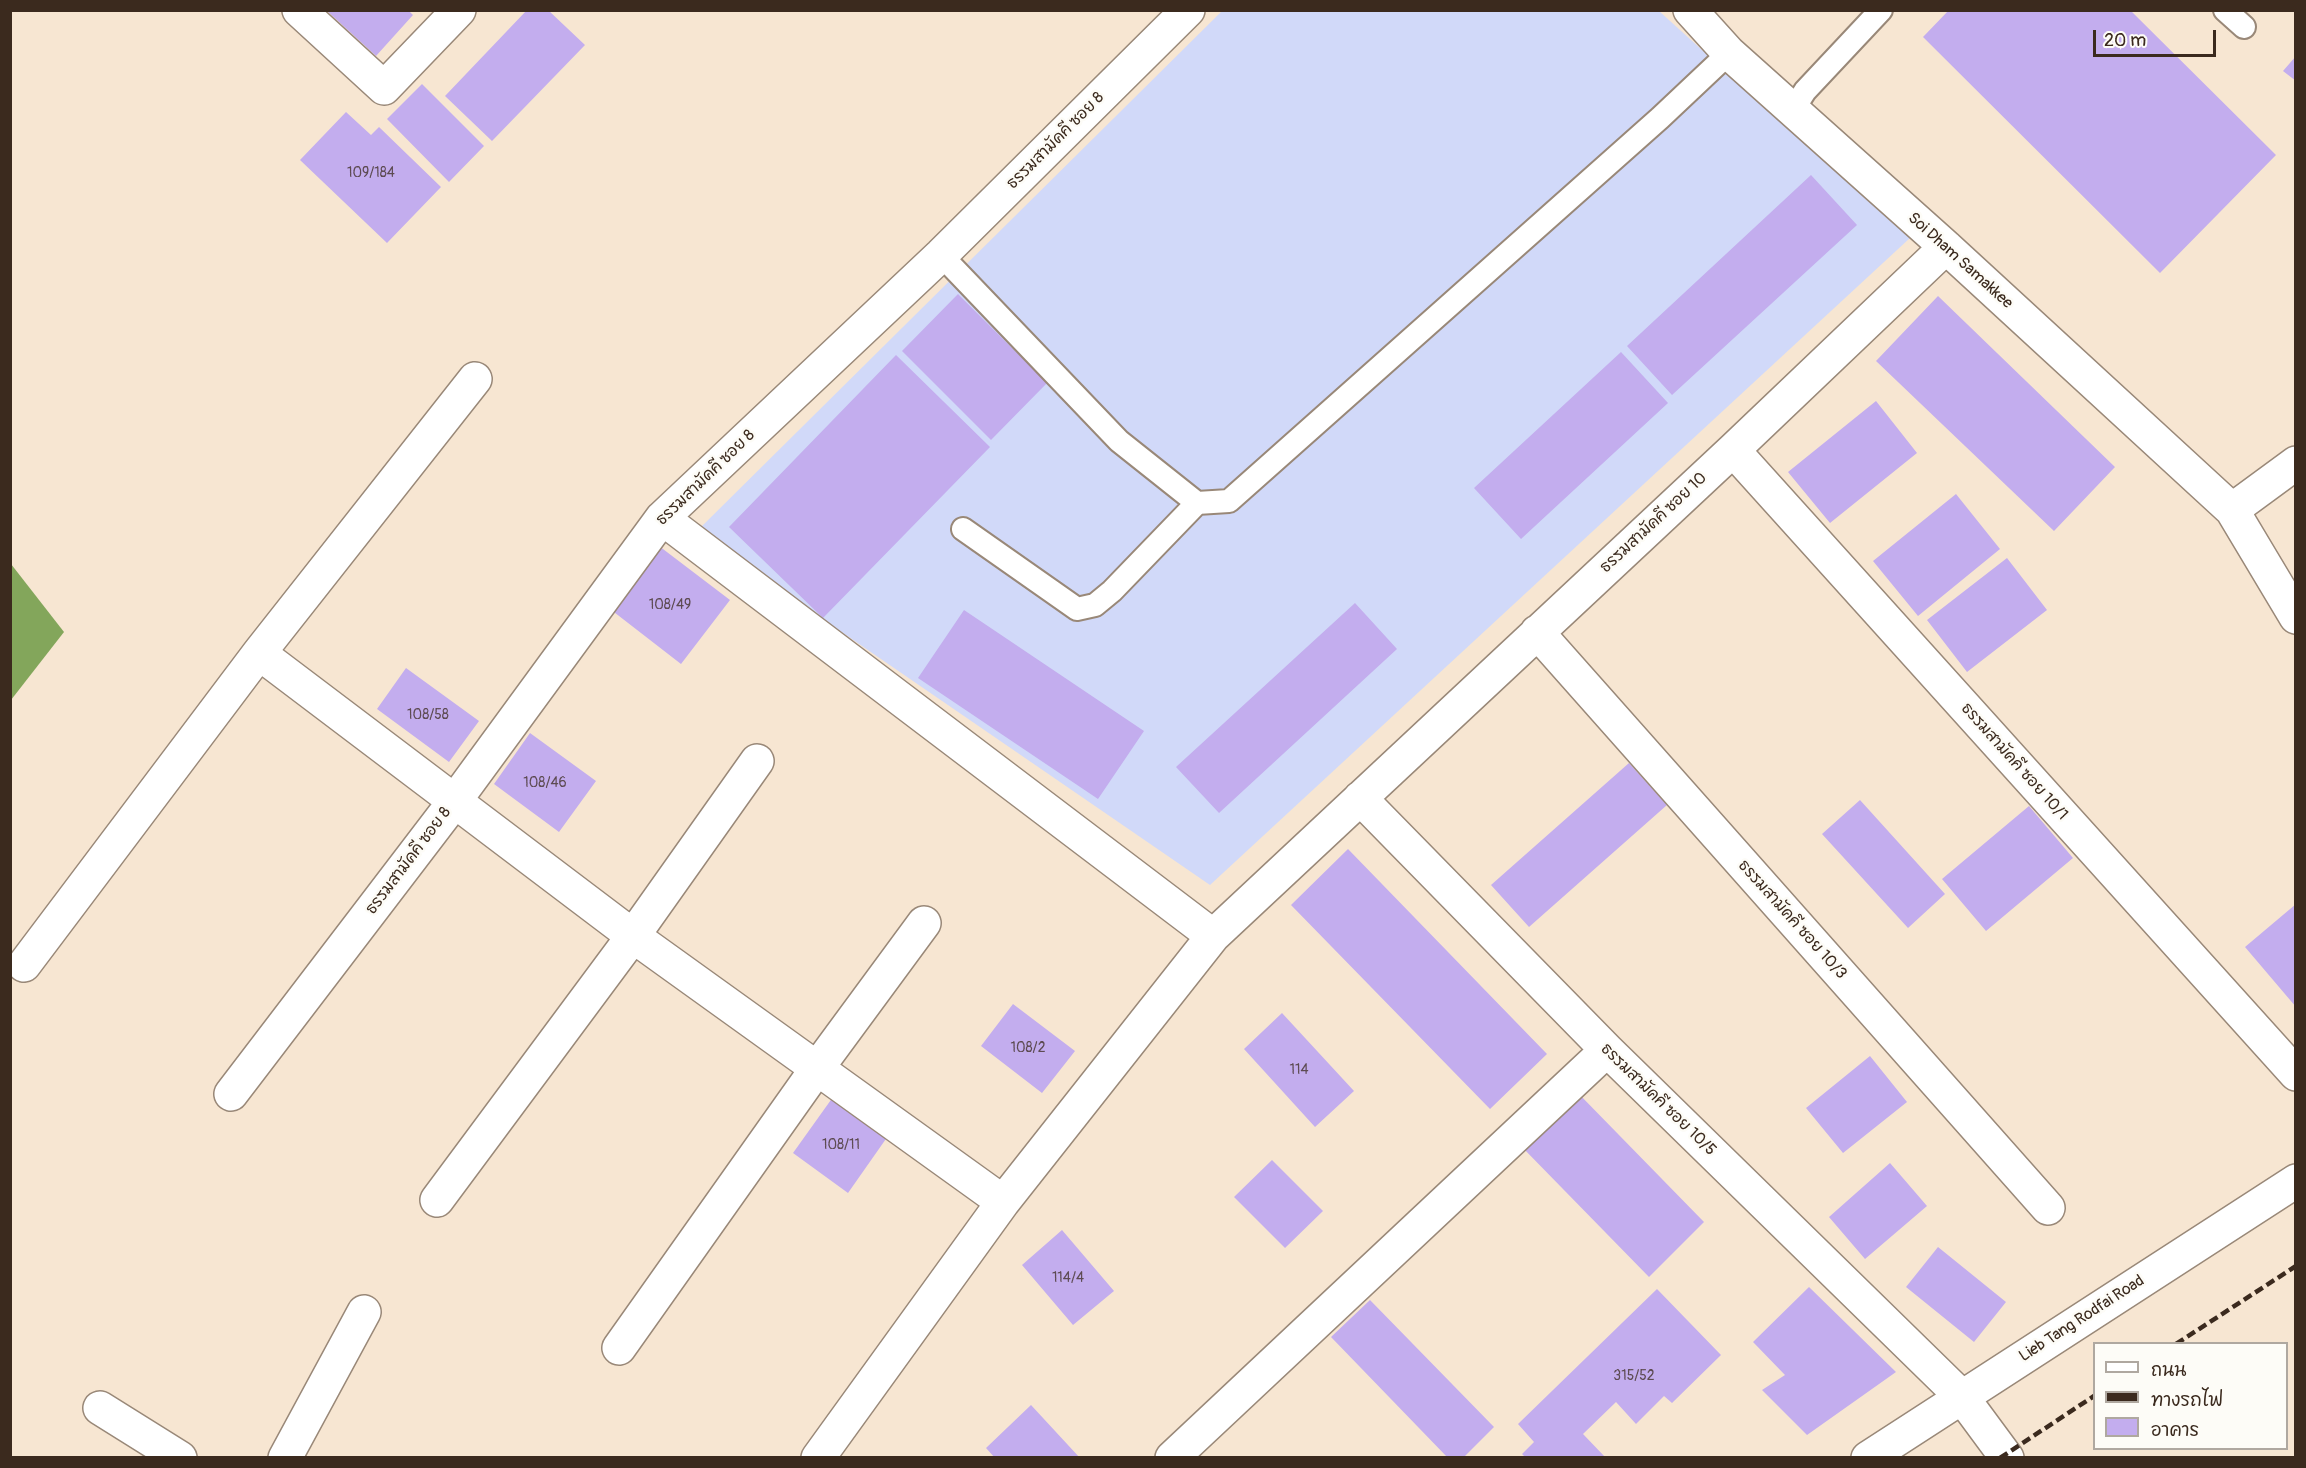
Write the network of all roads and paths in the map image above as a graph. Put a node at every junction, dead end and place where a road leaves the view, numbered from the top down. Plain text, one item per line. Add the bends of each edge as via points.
1 (299, 10) edge
2 (459, 10) edge
3 (1188, 10) edge
4 (1690, 10) edge
5 (1881, 10) edge
6 (2225, 10) edge
7 (2244, 27) dead end
8 (1729, 52) junction
9 (1793, 110) junction
10 (1946, 247) junction
11 (940, 255) junction
12 (475, 379) dead end
13 (1733, 450) junction
14 (2295, 463) edge
15 (1197, 503) junction
16 (2232, 510) junction
17 (662, 518) junction
18 (963, 529) dead end
19 (2295, 617) edge
20 (1537, 632) junction
21 (259, 653) junction
22 (757, 761) dead end
23 (1360, 798) junction
24 (454, 802) junction
25 (924, 923) dead end
26 (633, 936) junction
27 (1213, 936) junction
28 (24, 965) dead end
29 (1607, 1050) junction
30 (818, 1067) junction
31 (2295, 1074) edge
32 (231, 1094) dead end
33 (2295, 1181) edge
34 (437, 1200) dead end
35 (1003, 1202) junction
36 (2048, 1208) dead end
37 (364, 1312) dead end
38 (619, 1348) dead end
39 (1962, 1397) junction
40 (100, 1408) dead end
41 (168, 1454) edge
42 (285, 1458) edge
43 (818, 1458) edge
44 (1172, 1458) edge
45 (1868, 1458) edge
46 (2007, 1458) edge

1 - 2 street via 384,88
3 - 11 street, ธรรมสามัคคี ซอย 8
4 - 8 street, Soi Dham Samakkee
5 - 9 lane via 1805,91
6 - 7 lane
8 - 9 street, Soi Dham Samakkee
8 - 15 lane via 1660,118 1229,501
9 - 10 street, Soi Dham Samakkee
10 - 13 street, ธรรมสามัคคี ซอย 10
10 - 16 street, Soi Dham Samakkee
11 - 15 lane via 1119,441
11 - 17 street, ธรรมสามัคคี ซอย 8
12 - 21 street
13 - 20 street, ธรรมสามัคคี ซอย 10
13 - 31 street, ธรรมสามัคคี ซอย 10/1
14 - 16 street
15 - 18 lane via 1112,591 1095,605 1077,609
16 - 19 street, Soi Dham Samakkee
17 - 24 street, ธรรมสามัคคี ซอย 8
17 - 27 street
20 - 23 street, ธรรมสามัคคี ซอย 10
20 - 36 street, ธรรมสามัคคี ซอย 10/3
21 - 24 street
21 - 28 street
22 - 26 street
23 - 27 street, ธรรมสามัคคี ซอย 10
23 - 29 street, ธรรมสามัคคี ซอย 10/5
24 - 26 street
24 - 32 street, ธรรมสามัคคี ซอย 8
25 - 30 street
26 - 30 street
26 - 34 street
27 - 35 street, ธรรมสามัคคี ซอย 10
29 - 39 street, ธรรมสามัคคี ซอย 10/5
29 - 44 street
30 - 35 street
30 - 38 street
33 - 39 street, Lieb Tang Rodfai Road
35 - 43 street, ธรรมสามัคคี ซอย 10
37 - 42 street
39 - 45 street, Lieb Tang Rodfai Road
39 - 46 street, ธรรมสามัคคี ซอย 10/5
40 - 41 street

